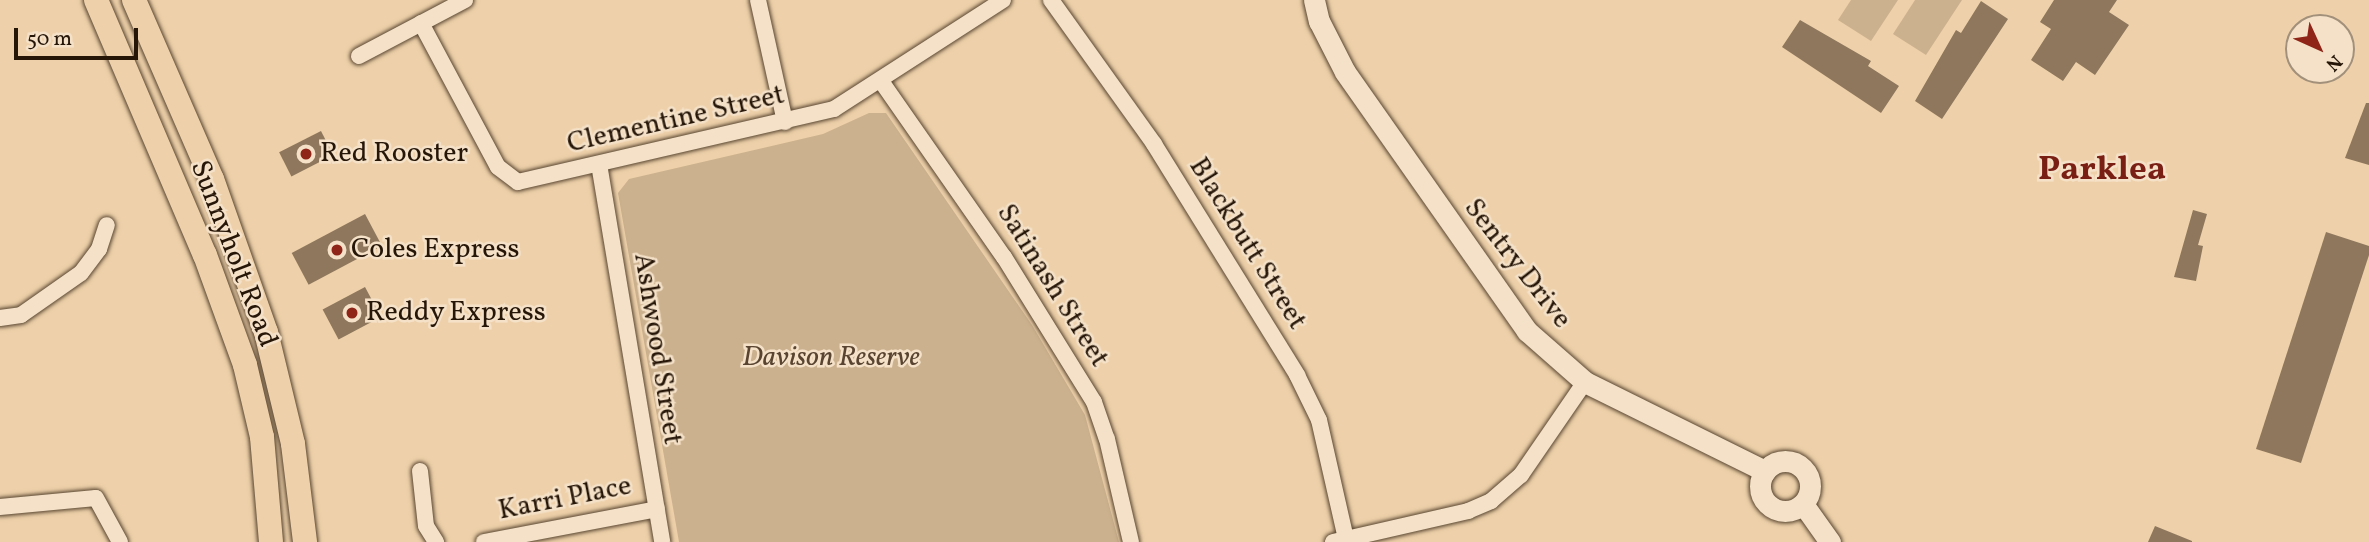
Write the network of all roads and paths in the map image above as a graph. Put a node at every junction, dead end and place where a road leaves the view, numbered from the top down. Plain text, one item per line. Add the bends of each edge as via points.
1 (96, 0) edge
2 (134, 0) edge
3 (465, 0) edge
4 (758, 0) edge
5 (1003, 0) edge
6 (1051, 0) edge
7 (1314, 0) edge
8 (421, 23) junction
9 (359, 57) dead end
10 (881, 81) junction
11 (785, 122) junction
12 (599, 164) junction
13 (107, 225) dead end
14 (0, 318) edge
15 (1585, 382) junction
16 (420, 471) dead end
17 (1765, 471) junction
18 (1803, 504) junction
19 (0, 507) edge
20 (657, 509) junction
21 (1340, 540) edge
22 (120, 542) edge
23 (271, 542) edge
24 (305, 542) edge
25 (436, 542) edge
26 (484, 542) edge
27 (662, 542) edge
28 (1131, 542) edge
29 (1830, 542) edge

1 - 23 main road, Sunnyholt Road via 205,255 245,365 262,438
2 - 24 main road, Sunnyholt Road via 212,178 266,332 293,444
3 - 8 street
4 - 11 street
5 - 10 street, Clementine Street
6 - 21 street, Blackbutt Street via 1154,144 1297,375 1322,432
7 - 15 street, Sentry Drive via 1345,72 1492,286 1544,348
8 - 9 street
8 - 12 street, Clementine Street via 507,178 526,182
10 - 11 street, Clementine Street via 834,109
10 - 28 street, Satinash Street via 1004,257 1083,381 1108,439
11 - 12 street, Clementine Street
12 - 20 street, Ashwood Street
13 - 14 street via 99,249 81,273 21,315
15 - 17 street, Sentry Drive
15 - 21 street via 1521,475 1491,502
16 - 25 street via 426,526
17 - 18 street via 1760,489 1770,506 1790,511
17 - 18 street via 1777,462 1798,464 1810,481
18 - 29 street
19 - 22 street via 96,498
20 - 26 street, Karri Place
20 - 27 street, Ashwood Street

